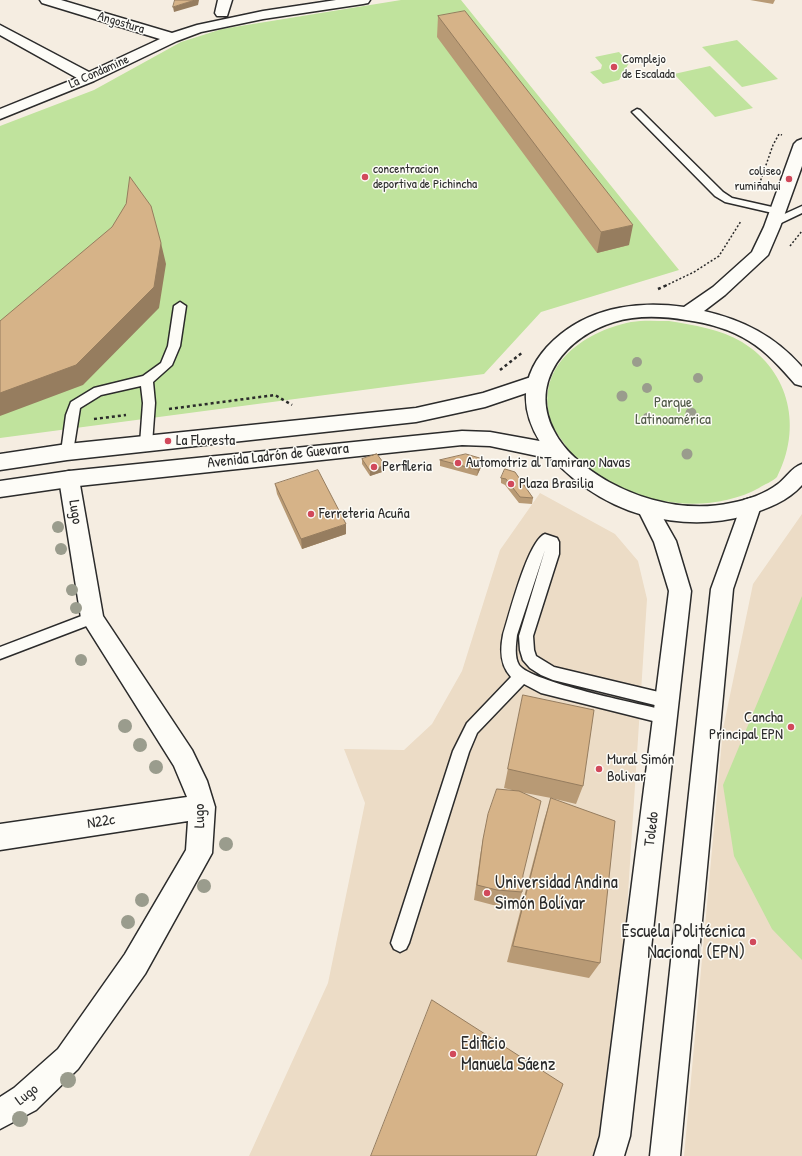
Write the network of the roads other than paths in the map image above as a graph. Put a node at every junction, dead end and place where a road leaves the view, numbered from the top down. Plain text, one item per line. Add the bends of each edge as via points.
1 (47, 0) edge
2 (279, 0) edge
3 (363, 0) edge
4 (223, 6) edge
5 (0, 29) edge
6 (198, 29) junction
7 (172, 38) junction
8 (89, 78) junction
9 (637, 112) dead end
10 (0, 114) edge
11 (802, 144) edge
12 (802, 209) edge
13 (775, 217) junction
14 (180, 306) dead end
15 (689, 313) junction
16 (802, 379) edge
17 (147, 380) junction
18 (537, 382) junction
19 (146, 444) junction
20 (67, 452) junction
21 (556, 452) junction
22 (0, 462) edge
23 (802, 472) edge
24 (69, 479) junction
25 (0, 489) edge
26 (751, 506) junction
27 (647, 508) junction
28 (92, 618) junction
29 (0, 652) edge
30 (522, 676) junction
31 (666, 709) junction
32 (202, 807) junction
33 (0, 838) edge
34 (400, 943) dead end
35 (0, 1114) edge
36 (609, 1156) edge
37 (665, 1156) edge

1 - 7 street, Angostura
2 - 4 street, La Condamine
3 - 6 street, La Condamine via 263,15
4 - 6 street, La Condamine
5 - 8 street
6 - 7 street, La Condamine
7 - 8 street, La Condamine
8 - 10 street, La Condamine
9 - 13 lane via 719,194
11 - 13 street
12 - 13 lane
13 - 15 street via 759,255 719,291
14 - 17 lane via 170,357 166,365
15 - 16 street via 726,322 759,338 787,360
15 - 18 street via 648,310 608,317 575,331 550,353
17 - 19 lane
17 - 20 lane via 98,391 75,405
18 - 19 street, Avenida Ladrón de Guevara via 485,400 416,415
18 - 21 street via 537,414 544,433
19 - 20 street, Avenida Ladrón de Guevara
20 - 22 street, Avenida Ladrón de Guevara
21 - 24 street, Avenida Ladrón de Guevara via 490,439 462,438
21 - 27 street via 580,475 605,490
23 - 26 street via 784,490
24 - 25 street, Avenida Ladrón de Guevara
24 - 28 street, Lugo
26 - 27 street via 719,513 683,514
26 - 37 street via 722,589
27 - 31 street, Toledo via 665,540 680,591
28 - 29 lane
28 - 32 street, Lugo via 183,758 198,789
30 - 31 lane via 541,686
30 - 31 lane via 511,666 508,641 537,551 545,540 552,542 552,554 526,636 526,650 535,665
30 - 34 lane via 472,728 461,751
31 - 36 street, Toledo via 616,1136
32 - 33 street, N22c
32 - 35 street, Lugo via 199,853 135,964 68,1059 25,1099

